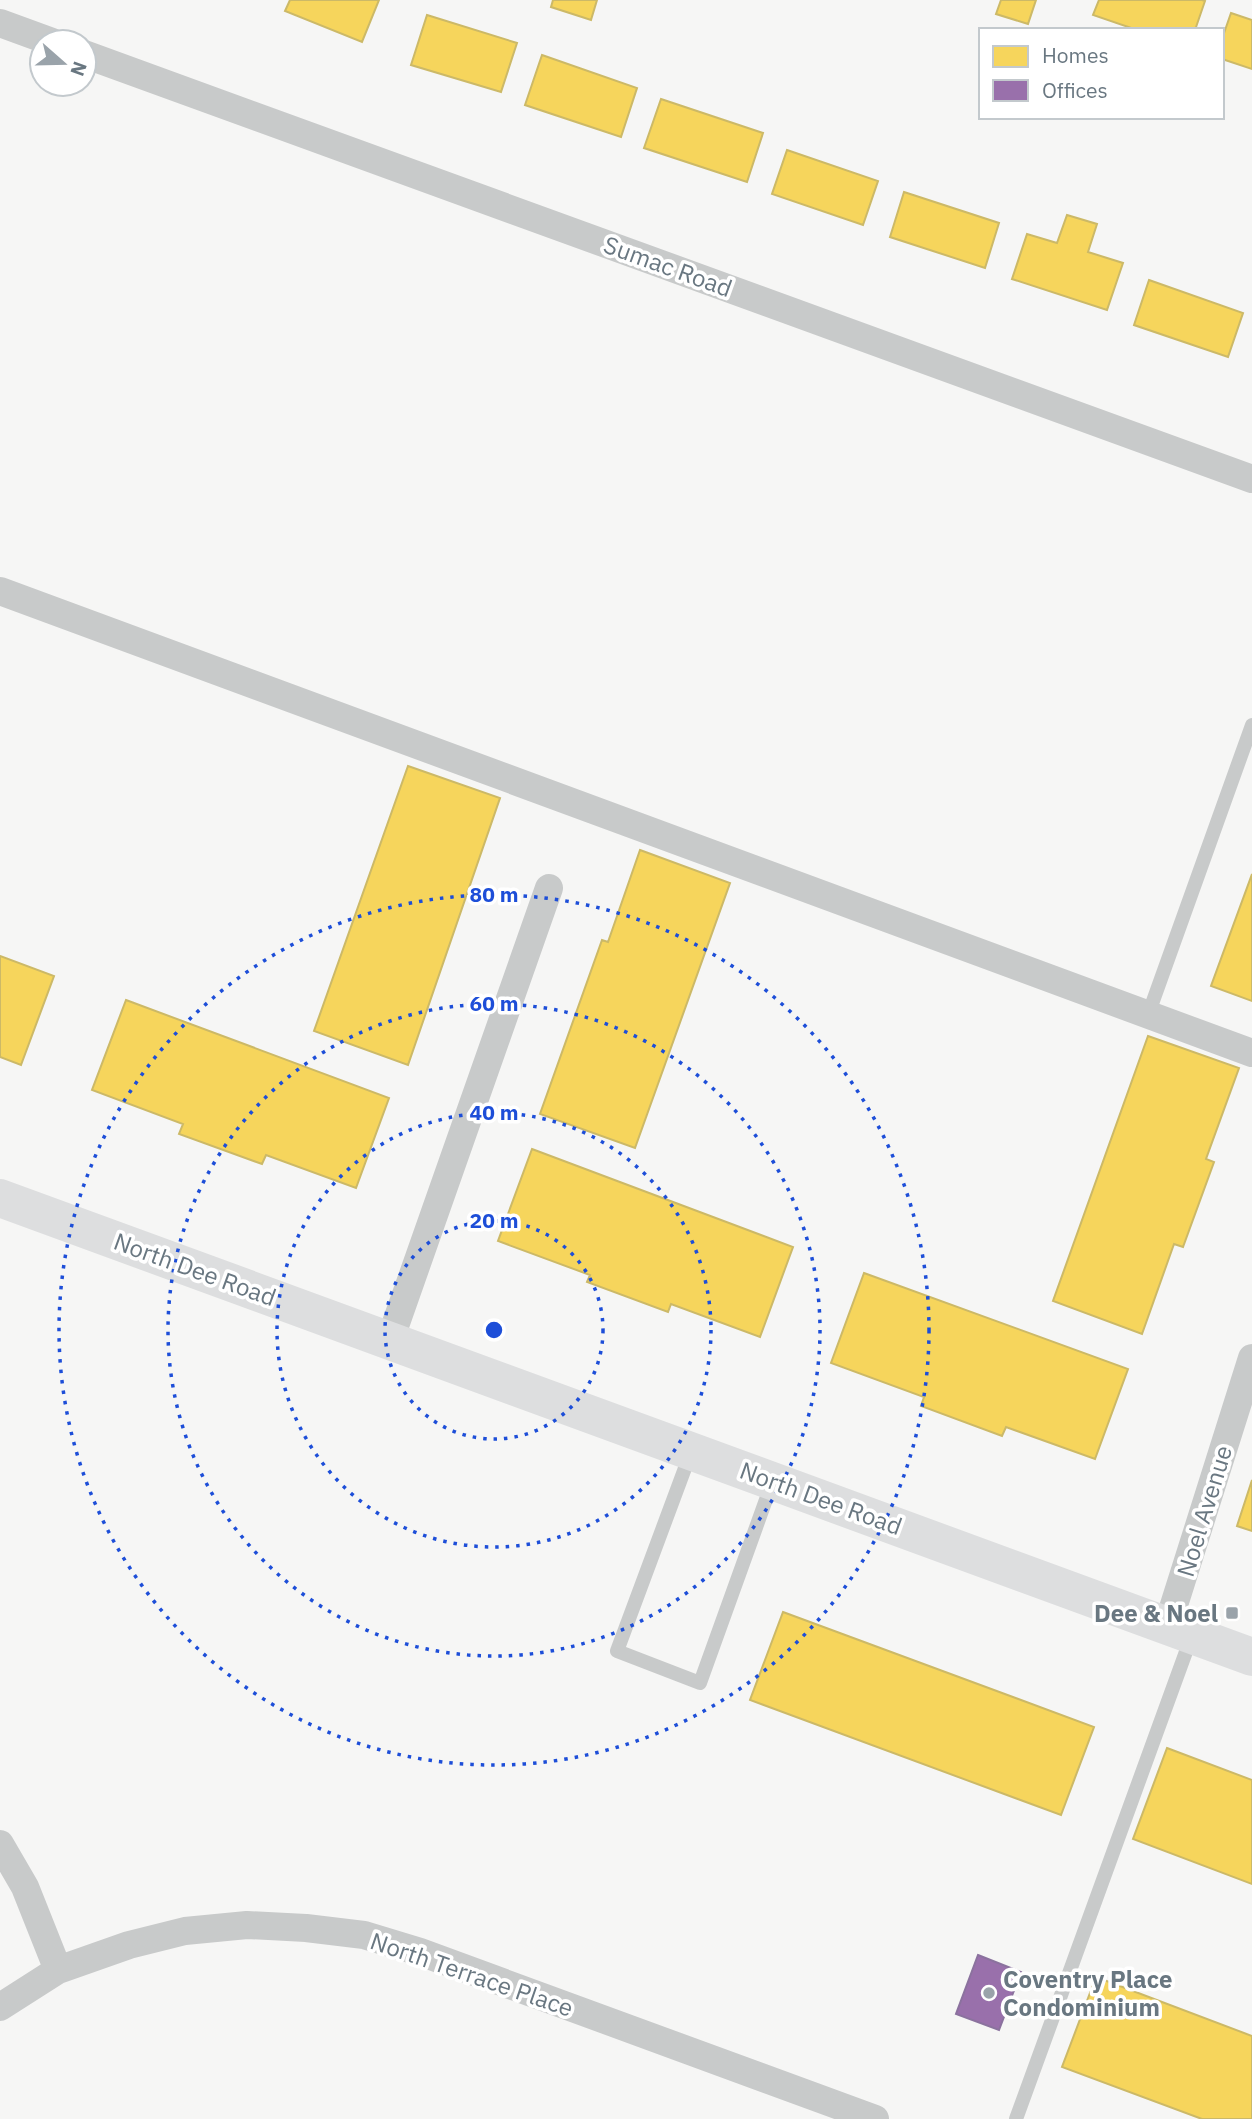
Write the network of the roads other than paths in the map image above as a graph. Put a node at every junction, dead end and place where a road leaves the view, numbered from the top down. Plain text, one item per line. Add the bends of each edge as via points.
1 (0, 23) edge
2 (28, 33) edge
3 (98, 59) edge
4 (1252, 479) edge
5 (0, 592) edge
6 (1252, 725) edge
7 (549, 888) dead end
8 (1149, 1015) junction
9 (1252, 1053) edge
10 (0, 1198) edge
11 (390, 1340) junction
12 (1252, 1358) edge
13 (692, 1450) junction
14 (773, 1480) junction
15 (1180, 1629) junction
16 (1252, 1657) edge
17 (0, 1844) edge
18 (58, 1970) junction
19 (0, 2007) edge
20 (875, 2119) edge
21 (1016, 2119) edge

1 - 2 street
3 - 4 street, Sumac Road
5 - 8 street
6 - 8 lane
7 - 11 street
8 - 9 street
10 - 11 street, North Dee Road
11 - 13 street, North Dee Road
12 - 15 street, Noel Avenue
13 - 14 street, North Dee Road
13 - 14 lane via 617,1651 700,1683
14 - 15 street, North Dee Road
15 - 16 street, North Dee Road
15 - 21 lane
17 - 18 street via 25,1887
18 - 19 street, North Terrace Place
18 - 20 street, North Terrace Place via 185,1931 247,1925 364,1935

